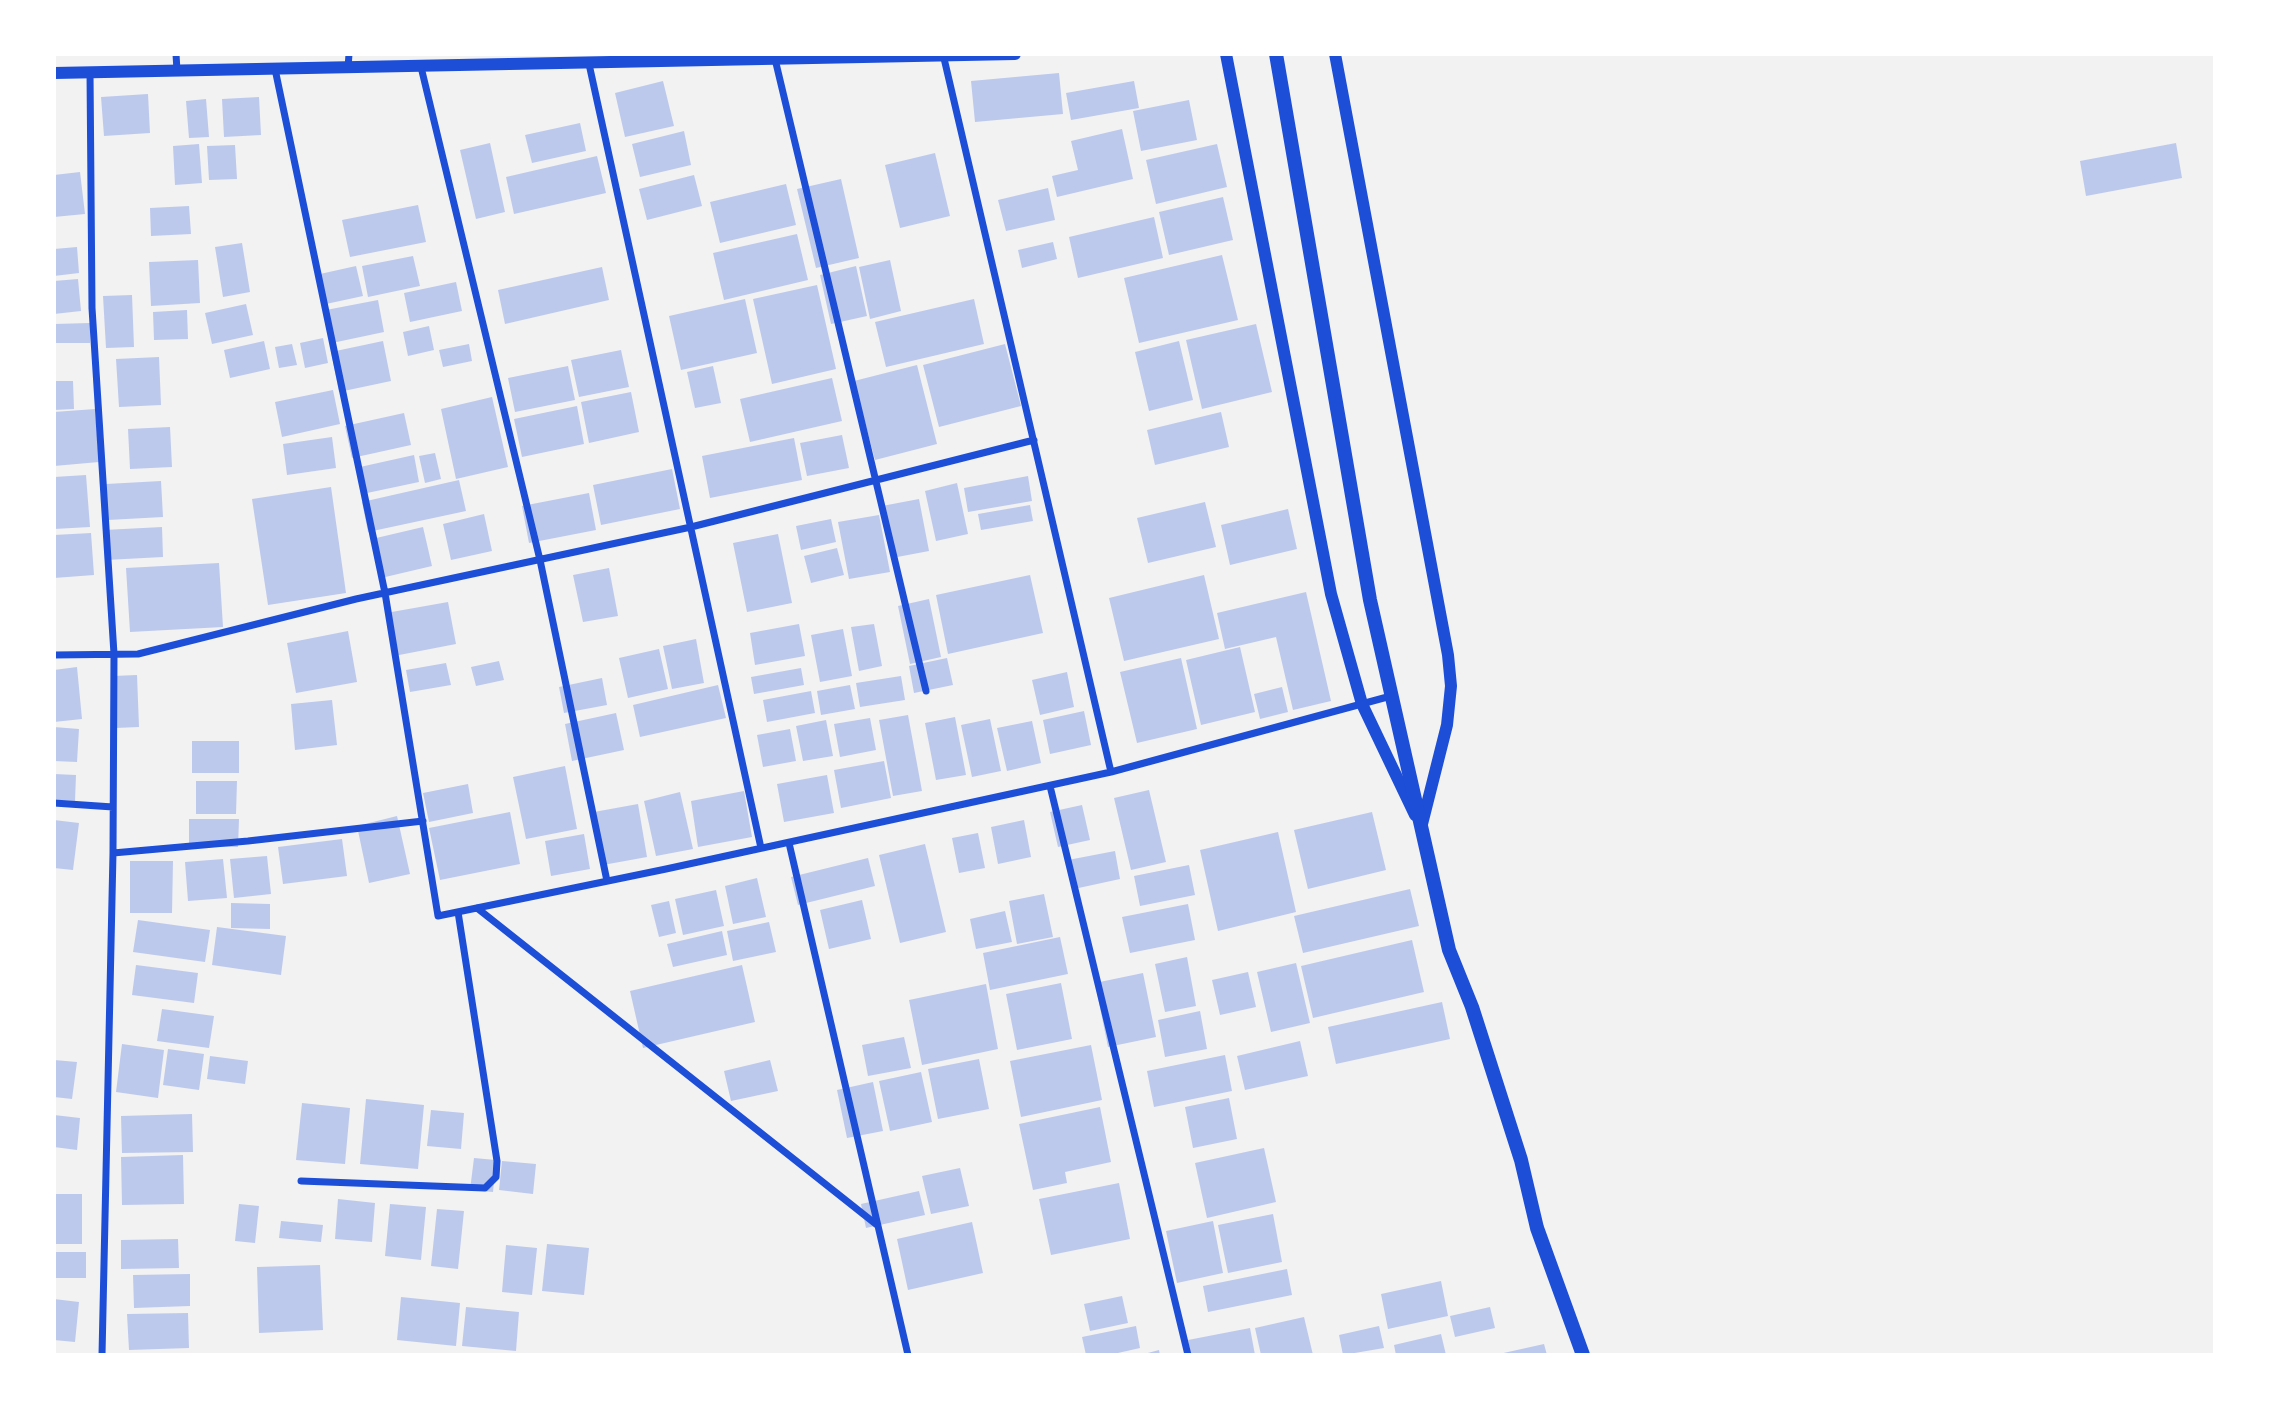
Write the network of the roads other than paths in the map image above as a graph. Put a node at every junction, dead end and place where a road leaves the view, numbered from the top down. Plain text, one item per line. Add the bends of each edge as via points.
1 (176, 54) edge
2 (349, 54) edge
3 (1015, 54) edge
4 (1226, 54) edge
5 (1276, 54) edge
6 (1335, 54) edge
7 (943, 55) edge
8 (729, 57) edge
9 (514, 60) edge
10 (775, 60) junction
11 (589, 64) junction
12 (421, 67) junction
13 (348, 68) junction
14 (275, 69) junction
15 (177, 71) junction
16 (90, 72) junction
17 (54, 73) edge
18 (1034, 440) junction
19 (875, 481) junction
20 (691, 527) junction
21 (540, 560) junction
22 (385, 593) junction
23 (114, 654) junction
24 (54, 655) edge
25 (926, 691) dead end
26 (1391, 696) junction
27 (1362, 704) junction
28 (1111, 772) junction
29 (1050, 786) junction
30 (54, 803) edge
31 (113, 807) junction
32 (422, 821) junction
33 (1421, 828) junction
34 (789, 843) junction
35 (761, 848) junction
36 (113, 853) junction
37 (607, 881) junction
38 (477, 908) junction
39 (457, 912) junction
40 (300, 1181) dead end
41 (877, 1225) junction
42 (102, 1355) edge
43 (908, 1355) edge
44 (1188, 1355) edge
45 (1583, 1355) edge

1 - 15 street
2 - 13 street
3 - 7 street
4 - 27 street via 1331,594
5 - 26 main road via 1370,600
6 - 33 street via 1448,654 1447,724
7 - 10 street
7 - 18 street
8 - 10 street
8 - 11 street
9 - 11 street
9 - 12 street
10 - 19 street
11 - 20 street
12 - 13 street
12 - 21 street
13 - 14 street
14 - 15 street
14 - 22 street
15 - 16 street
16 - 17 street
16 - 23 street via 92,308
18 - 19 street
18 - 28 street
19 - 20 street
19 - 25 street
20 - 21 street
20 - 35 street
21 - 22 street
21 - 37 street
22 - 23 street via 138,654
22 - 32 street
23 - 24 street
23 - 31 street
26 - 27 street
26 - 33 main road
27 - 28 street
27 - 33 street
28 - 29 street
29 - 34 street
29 - 44 street
30 - 31 street
31 - 36 street
32 - 36 street
32 - 39 street via 438,916
33 - 45 main road via 1450,950 1521,1160 1537,1228
34 - 35 street
34 - 41 street
35 - 37 street
36 - 42 street
37 - 38 street
38 - 39 street
38 - 41 street
39 - 40 street via 496,1177 485,1188
41 - 43 street

